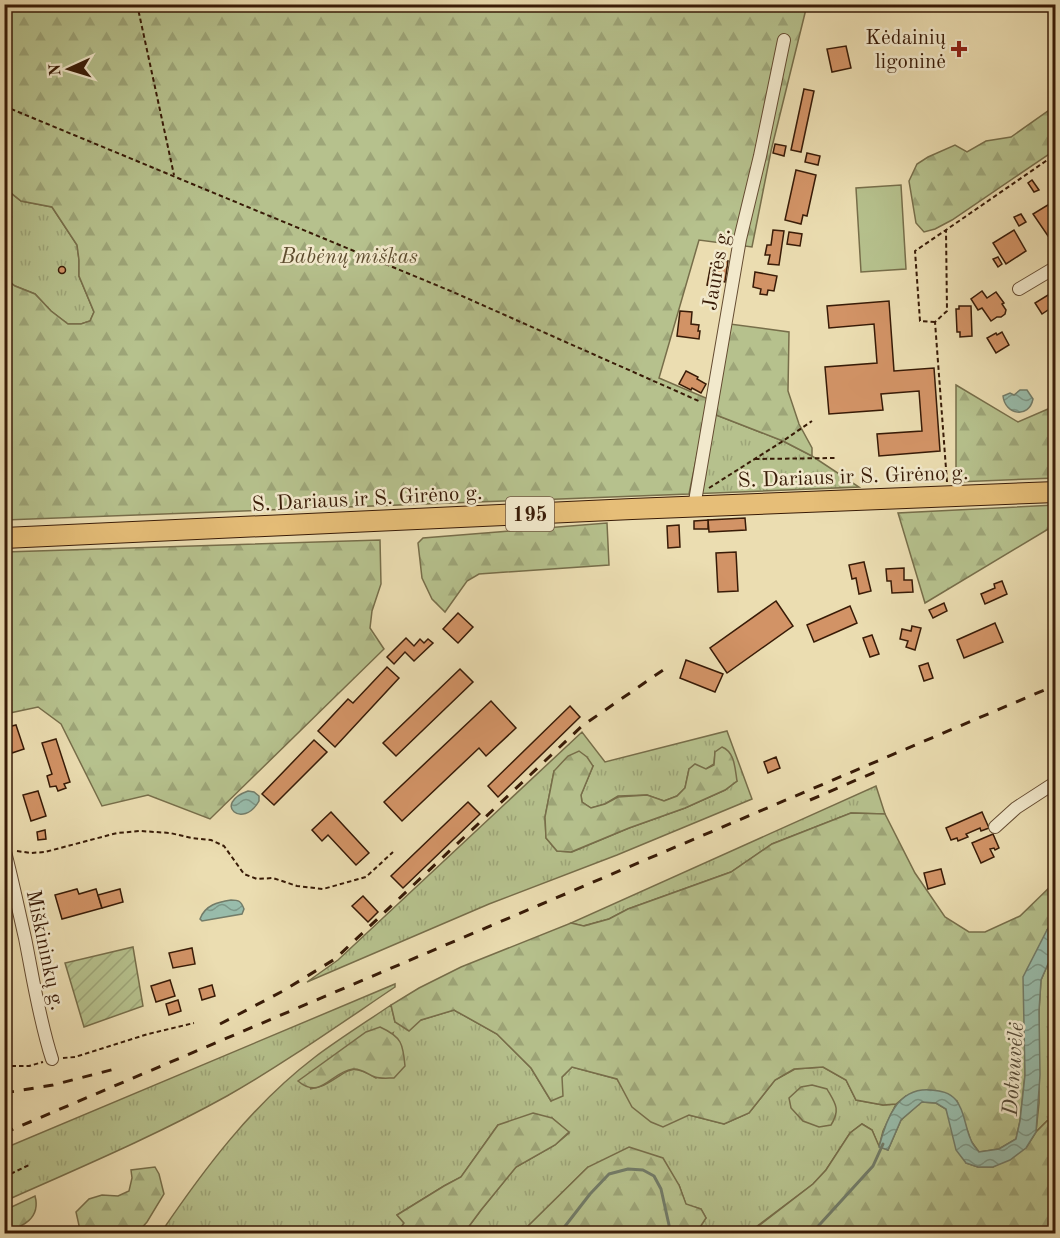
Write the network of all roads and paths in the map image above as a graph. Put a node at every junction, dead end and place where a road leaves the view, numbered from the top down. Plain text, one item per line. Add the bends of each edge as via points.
1 (136, 4) edge
2 (784, 40) dead end
3 (4, 106) edge
4 (1056, 154) edge
5 (174, 176) junction
6 (946, 230) junction
7 (1056, 267) edge
8 (1018, 289) dead end
9 (935, 322) junction
10 (711, 407) junction
11 (812, 421) dead end
12 (837, 458) dead end
13 (755, 459) junction
14 (1056, 492) edge
15 (949, 496) junction
16 (695, 501) junction
17 (4, 538) edge
18 (1056, 782) edge
19 (995, 827) dead end
20 (5, 850) edge
21 (393, 852) dead end
22 (194, 1023) dead end
23 (52, 1059) junction
24 (4, 1066) edge
25 (31, 1164) dead end
26 (4, 1177) edge

1 - 5 path
2 - 10 street, Jaurės g. via 740,239
3 - 5 path
4 - 6 path
5 - 10 path via 453,292
6 - 9 path via 947,311
6 - 9 path via 915,251 920,321
7 - 8 street
9 - 15 path
10 - 16 street, Jaurės g.
11 - 13 path
12 - 13 path
13 - 16 path
14 - 15 main road, S. Dariaus ir S. Girėno g. / 195
15 - 16 main road, S. Dariaus ir S. Girėno g. / 195
16 - 17 main road, S. Dariaus ir S. Girėno g. / 195
18 - 19 street
20 - 21 path via 45,852 117,833 170,833 224,846 244,874 257,879 273,878 323,889 366,877
20 - 23 street, Miškininkų g.
22 - 23 path via 75,1057
23 - 24 path via 28,1066
25 - 26 path

